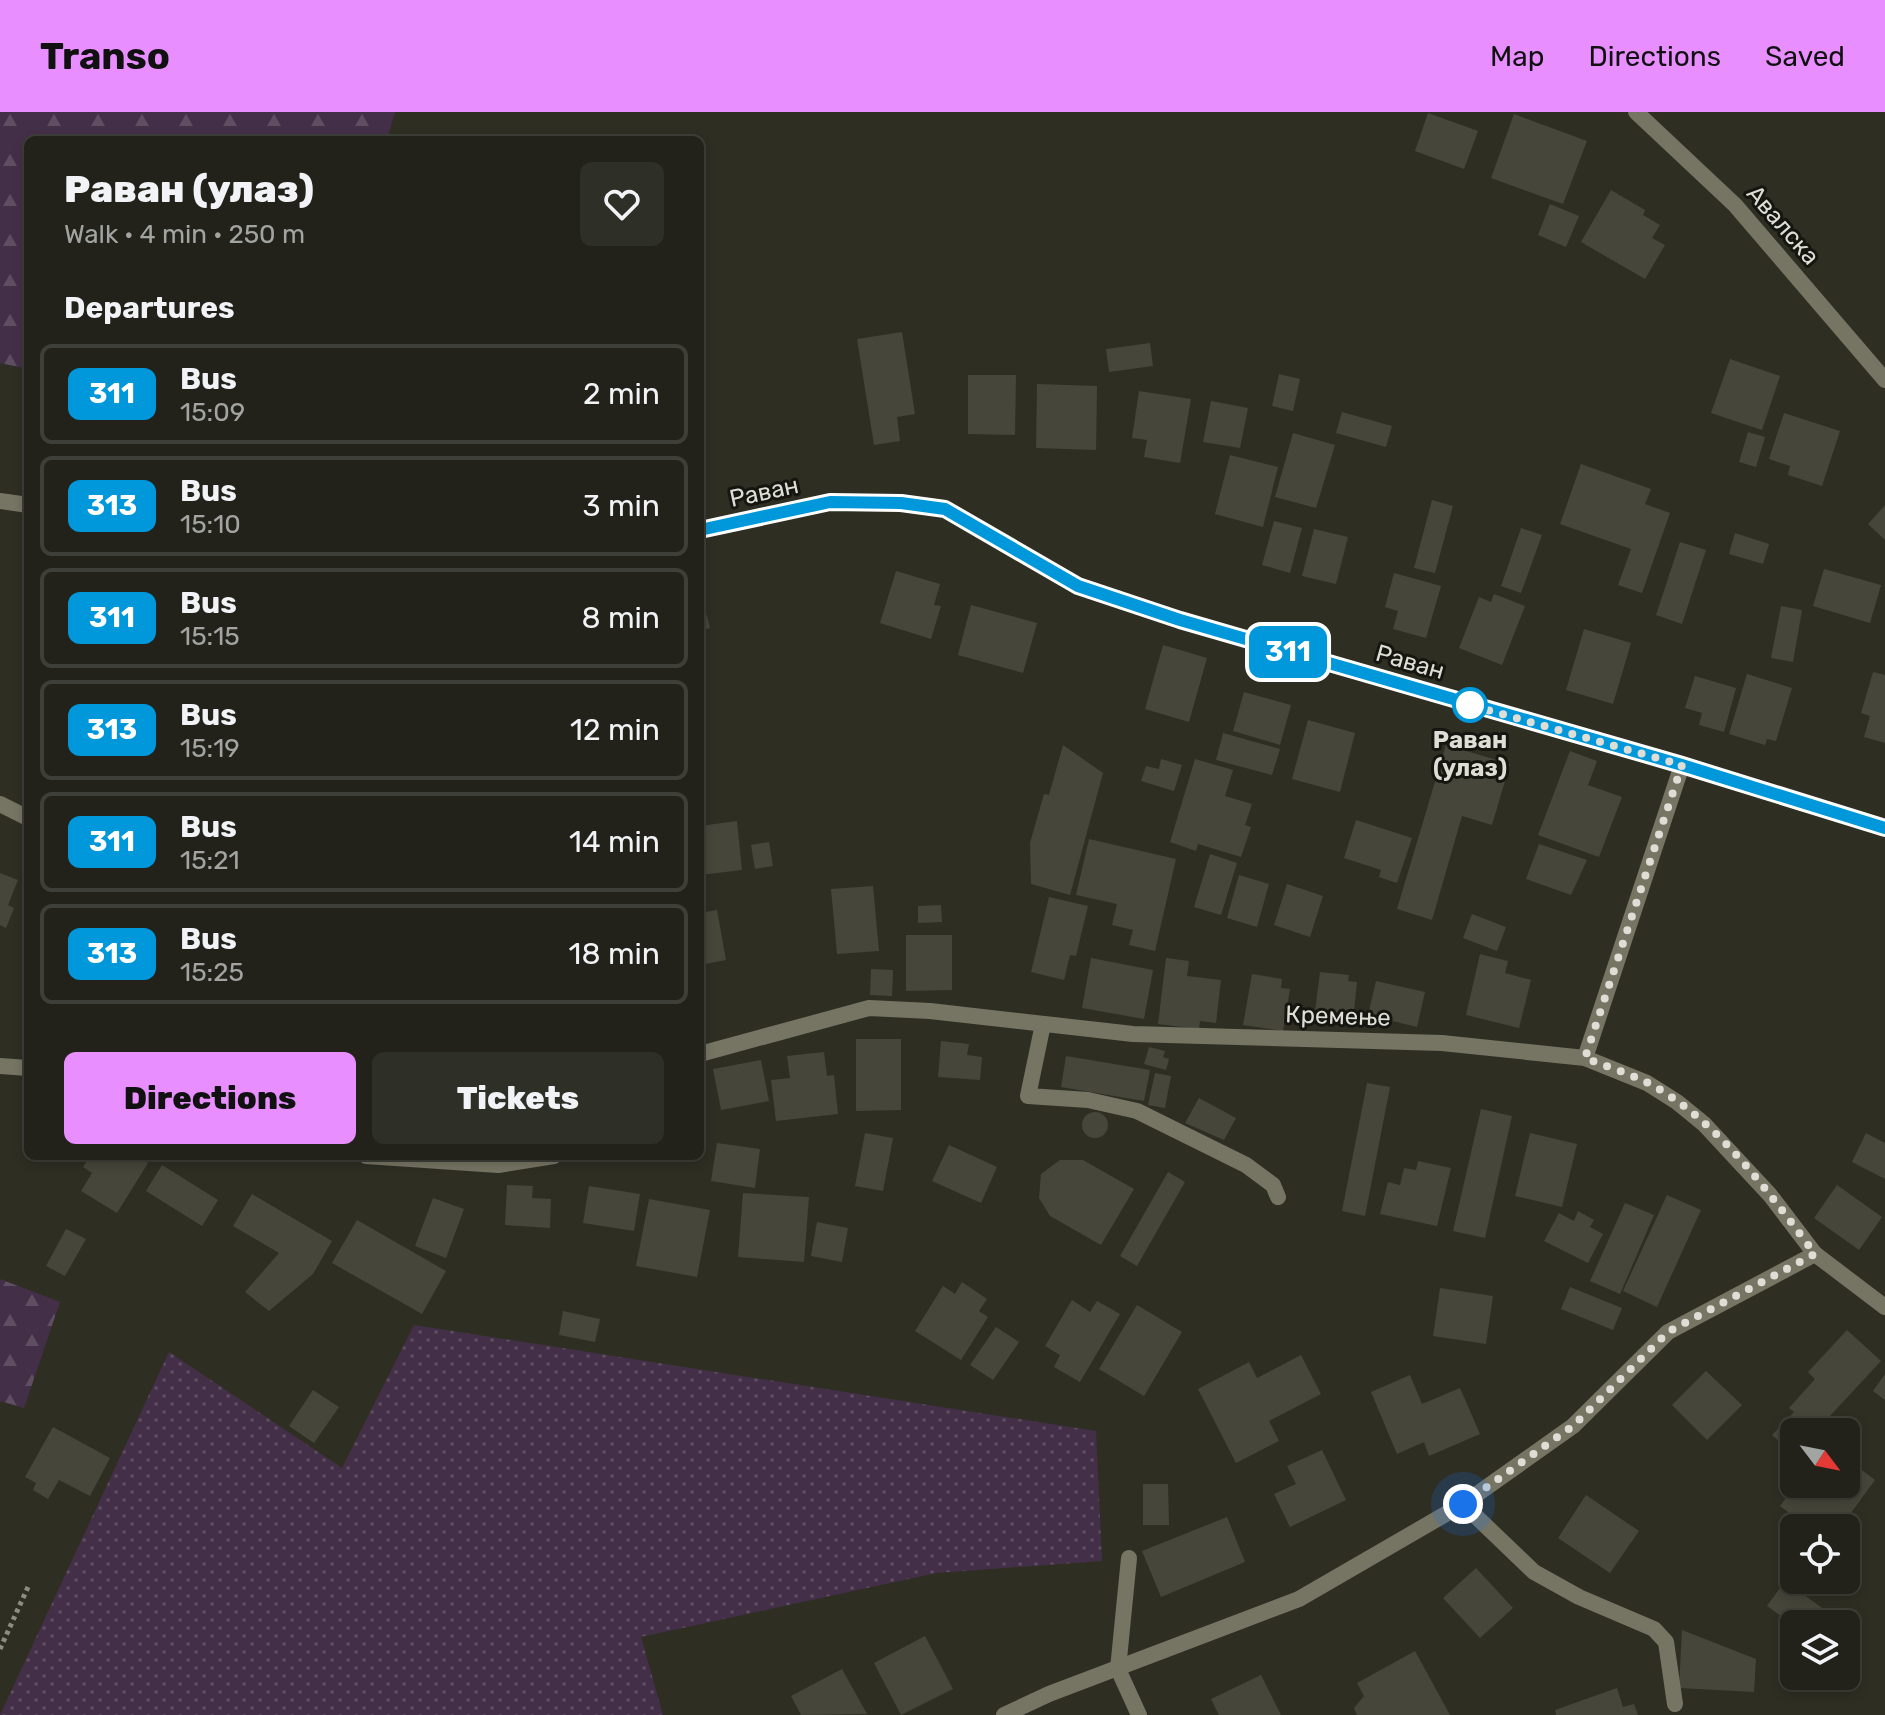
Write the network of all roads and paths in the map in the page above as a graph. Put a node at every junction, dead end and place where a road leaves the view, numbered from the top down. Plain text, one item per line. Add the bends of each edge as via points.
1 (1636, 112) edge
2 (1885, 380) edge
3 (0, 501) edge
4 (24, 504) edge
5 (704, 529) edge
6 (1682, 765) junction
7 (0, 804) edge
8 (24, 816) edge
9 (1885, 828) edge
10 (1043, 1024) junction
11 (704, 1053) edge
12 (1585, 1058) junction
13 (0, 1066) edge
14 (24, 1068) edge
15 (425, 1160) edge
16 (529, 1160) edge
17 (1278, 1197) dead end
18 (1815, 1254) junction
19 (1885, 1307) edge
20 (1463, 1504) junction
21 (1129, 1558) dead end
22 (28, 1587) dead end
23 (0, 1649) edge
24 (1118, 1669) junction
25 (1675, 1704) dead end
26 (1004, 1715) edge
27 (1139, 1715) edge

1 - 2 street, Авалска via 1735,205
3 - 4 street
5 - 6 street, Раван via 830,502 945,509 1078,586 1239,638
6 - 9 street, Раван
6 - 12 street
7 - 8 street
10 - 11 street, Кремење via 869,1008
10 - 12 street, Кремење via 1133,1034 1442,1043
10 - 17 street via 1028,1096 1088,1100 1137,1111 1246,1165 1273,1185
12 - 18 street, Кремење via 1647,1083 1704,1124 1770,1195
13 - 14 street
15 - 16 street via 498,1165
18 - 19 street, Кремење
18 - 20 street via 1668,1332 1573,1426
20 - 24 street via 1299,1599
20 - 25 street via 1534,1572 1654,1629 1666,1642
21 - 24 street
22 - 23 path
24 - 26 street
24 - 27 street

